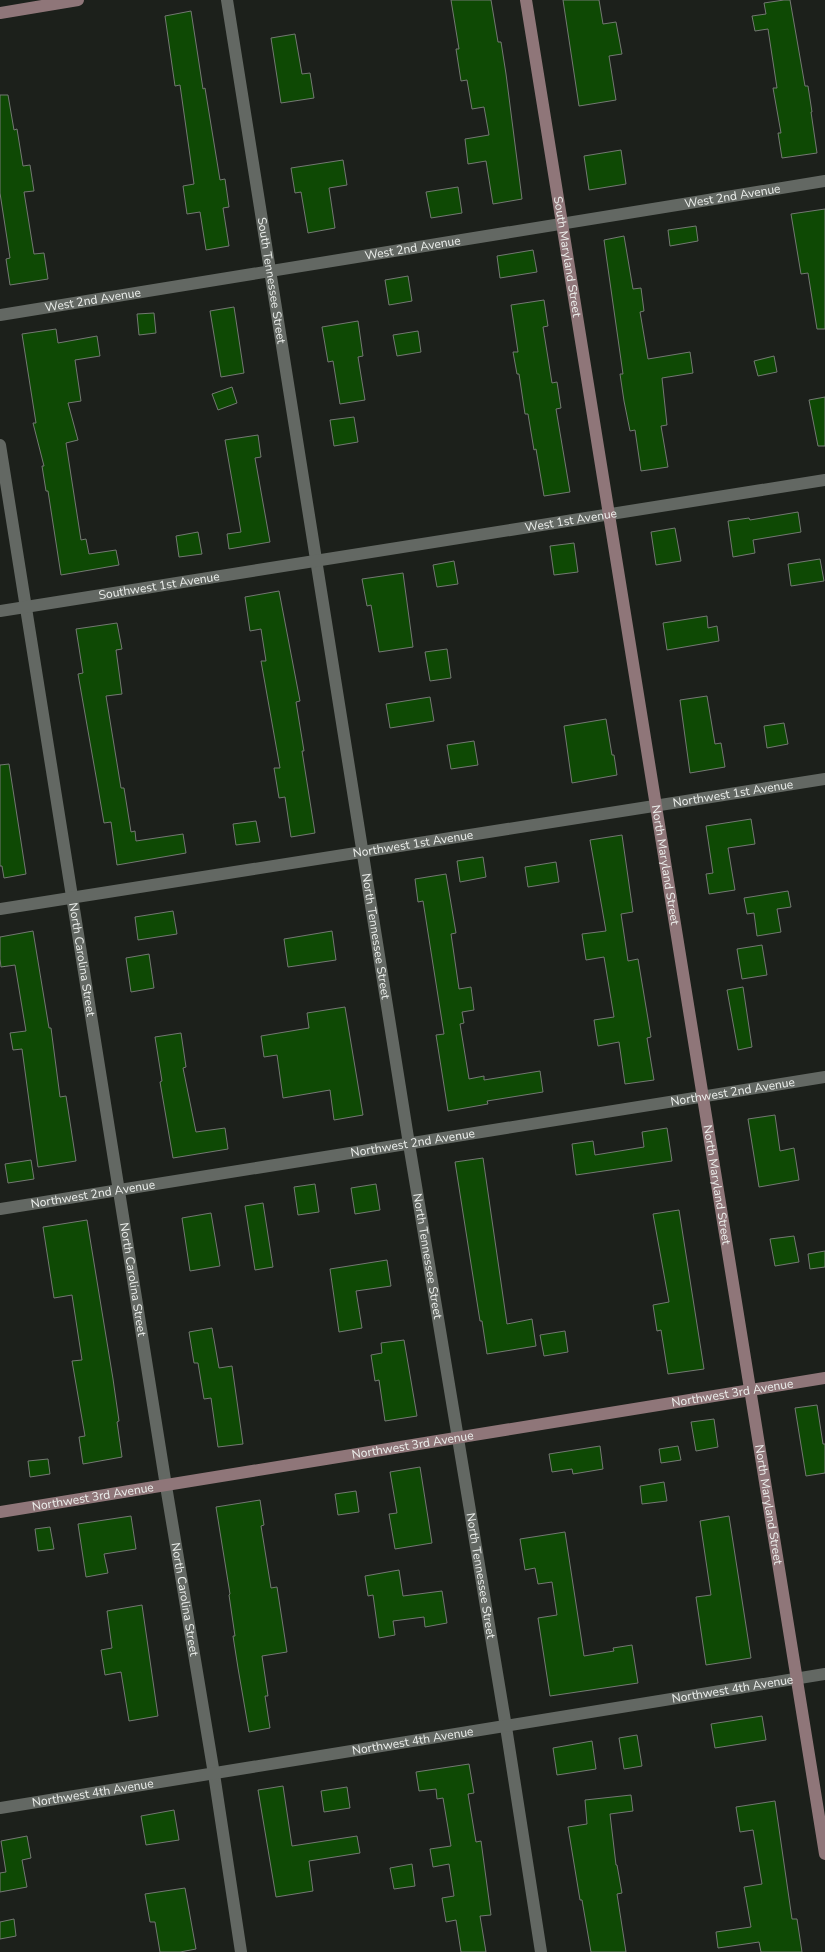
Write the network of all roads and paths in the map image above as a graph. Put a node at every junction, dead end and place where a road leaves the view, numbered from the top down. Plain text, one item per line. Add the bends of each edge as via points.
1 (78, 0) edge
2 (227, 0) edge
3 (526, 0) edge
4 (0, 13) edge
5 (825, 181) edge
6 (562, 224) junction
7 (271, 271) junction
8 (0, 315) edge
9 (0, 445) edge
10 (825, 480) edge
11 (608, 514) junction
12 (317, 561) junction
13 (27, 607) junction
14 (0, 611) edge
15 (825, 779) edge
16 (656, 806) junction
17 (364, 853) junction
18 (73, 897) junction
19 (0, 909) edge
20 (825, 1077) edge
21 (702, 1097) junction
22 (409, 1144) junction
23 (119, 1190) junction
24 (0, 1210) edge
25 (825, 1378) edge
26 (749, 1390) junction
27 (457, 1437) junction
28 (166, 1486) junction
29 (0, 1512) edge
30 (825, 1674) edge
31 (797, 1679) junction
32 (506, 1727) junction
33 (214, 1774) junction
34 (0, 1808) edge
35 (825, 1854) edge
36 (241, 1952) edge
37 (540, 1952) edge

1 - 4 street
2 - 7 street, South Tennessee Street
3 - 6 street, South Maryland Street
5 - 6 street, West 2nd Avenue
6 - 7 street, West 2nd Avenue
6 - 11 street, South Maryland Street
7 - 8 street, West 2nd Avenue
7 - 12 street, South Tennessee Street
9 - 13 street, North Carolina Street
10 - 11 street, West 1st Avenue
11 - 12 street, West 1st Avenue
11 - 16 street, North Maryland Street
12 - 13 street, Southwest 1st Avenue
12 - 17 street, North Tennessee Street
13 - 14 street, Southwest 1st Avenue
13 - 18 street, North Carolina Street
15 - 16 street, Northwest 1st Avenue
16 - 17 street, Northwest 1st Avenue
16 - 21 street, North Maryland Street
17 - 18 street, Northwest 1st Avenue
17 - 22 street, North Tennessee Street
18 - 19 street, Northwest 1st Avenue
18 - 23 street, North Carolina Street
20 - 21 street, Northwest 2nd Avenue
21 - 22 street, Northwest 2nd Avenue
21 - 26 street, North Maryland Street
22 - 23 street, Northwest 2nd Avenue
22 - 27 street, North Tennessee Street
23 - 24 street, Northwest 2nd Avenue
23 - 28 street, North Carolina Street
25 - 26 street, Northwest 3rd Avenue
26 - 27 street, Northwest 3rd Avenue
26 - 31 street, North Maryland Street
27 - 28 street, Northwest 3rd Avenue
27 - 32 street, North Tennessee Street
28 - 29 street, Northwest 3rd Avenue
28 - 33 street, North Carolina Street
30 - 31 street, Northwest 4th Avenue
31 - 32 street, Northwest 4th Avenue
31 - 35 street, North Maryland Street
32 - 33 street, Northwest 4th Avenue
32 - 37 street, North Tennessee Street
33 - 34 street, Northwest 4th Avenue
33 - 36 street, North Carolina Street

